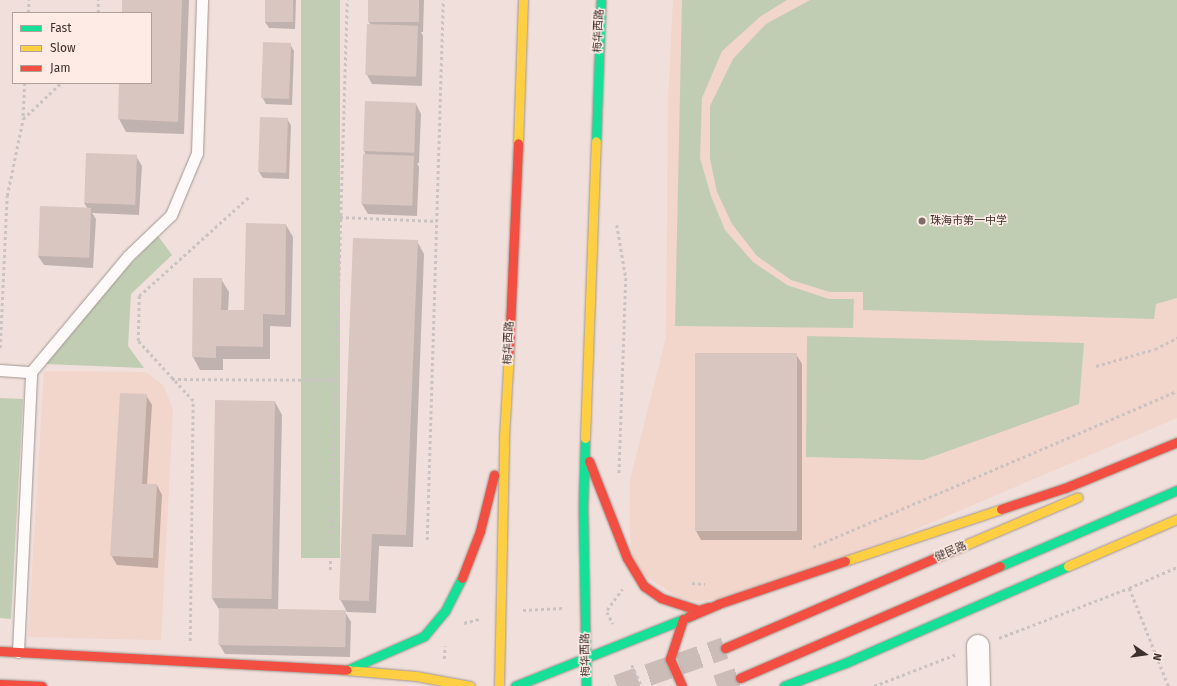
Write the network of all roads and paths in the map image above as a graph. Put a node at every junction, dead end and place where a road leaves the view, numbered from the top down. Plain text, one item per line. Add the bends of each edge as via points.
1 (29, 0) edge
2 (98, 0) edge
3 (202, 0) edge
4 (347, 0) edge
5 (444, 0) edge
6 (523, 0) edge
7 (601, 0) edge
8 (28, 12) edge
9 (98, 12) edge
10 (25, 84) edge
11 (59, 84) edge
12 (23, 119) junction
13 (250, 196) dead end
14 (615, 216) dead end
15 (340, 217) junction
16 (437, 221) junction
17 (1177, 338) edge
18 (0, 348) edge
19 (1096, 366) dead end
20 (0, 370) edge
21 (31, 372) junction
22 (171, 379) junction
23 (336, 380) junction
24 (1177, 392) edge
25 (504, 438) junction
26 (1177, 442) edge
27 (585, 453) junction
28 (619, 480) dead end
29 (1177, 490) edge
30 (1090, 492) dead end
31 (1177, 519) edge
32 (427, 540) dead end
33 (806, 550) dead end
34 (1177, 567) edge
35 (330, 570) dead end
36 (685, 583) dead end
37 (708, 584) dead end
38 (1129, 588) junction
39 (718, 604) junction
40 (585, 609) junction
41 (500, 614) junction
42 (683, 619) junction
43 (459, 624) dead end
44 (445, 638) dead end
45 (623, 645) junction
46 (978, 646) junction
47 (725, 648) tunnel mouth
48 (0, 651) edge
49 (18, 652) junction
50 (586, 660) junction
51 (190, 662) junction
52 (346, 670) junction
53 (740, 678) tunnel mouth
54 (442, 680) junction
55 (368, 683) dead end
56 (0, 684) edge
57 (42, 686) edge
58 (470, 686) edge
59 (499, 686) edge
60 (515, 686) edge
61 (586, 686) edge
62 (642, 686) edge
63 (682, 686) edge
64 (784, 686) edge
65 (874, 686) edge
66 (979, 686) edge
67 (1168, 686) edge

1 - 8 path
2 - 9 path
3 - 21 lane via 198,153 171,215 128,256
4 - 15 path
5 - 16 path
6 - 25 main road, 梅华西路 via 514,266
7 - 27 main road, 梅华西路
10 - 12 path
11 - 12 path
12 - 18 path via 7,196
13 - 22 path via 140,296 138,341
14 - 28 path via 626,278
15 - 16 path
15 - 23 path
16 - 32 path
17 - 19 path via 1155,349
20 - 21 lane
21 - 49 lane
22 - 23 path
22 - 51 path via 193,402
23 - 35 path
24 - 33 path
25 - 41 main road, 梅华西路
25 - 52 main road via 480,531 460,584 445,611 424,636
26 - 39 main road via 1065,488
27 - 39 main road via 627,558 644,586 661,598 699,610
27 - 40 main road, 梅华西路
29 - 53 main road
30 - 47 main road, 健民路
31 - 64 main road via 845,663
34 - 38 path
36 - 37 path
38 - 46 path
38 - 67 path
39 - 42 main road
40 - 41 path via 539,608
40 - 45 path via 606,610
40 - 50 main road, 梅华西路
41 - 43 path
41 - 59 main road, 梅华西路
42 - 45 main road
42 - 63 main road via 670,659
44 - 54 path
45 - 50 main road
45 - 62 path
46 - 65 path
46 - 66 street
48 - 49 main road
49 - 51 main road
50 - 60 main road
50 - 61 main road, 梅华西路
51 - 52 main road
52 - 54 main road
52 - 55 main road
54 - 58 main road
56 - 57 main road

